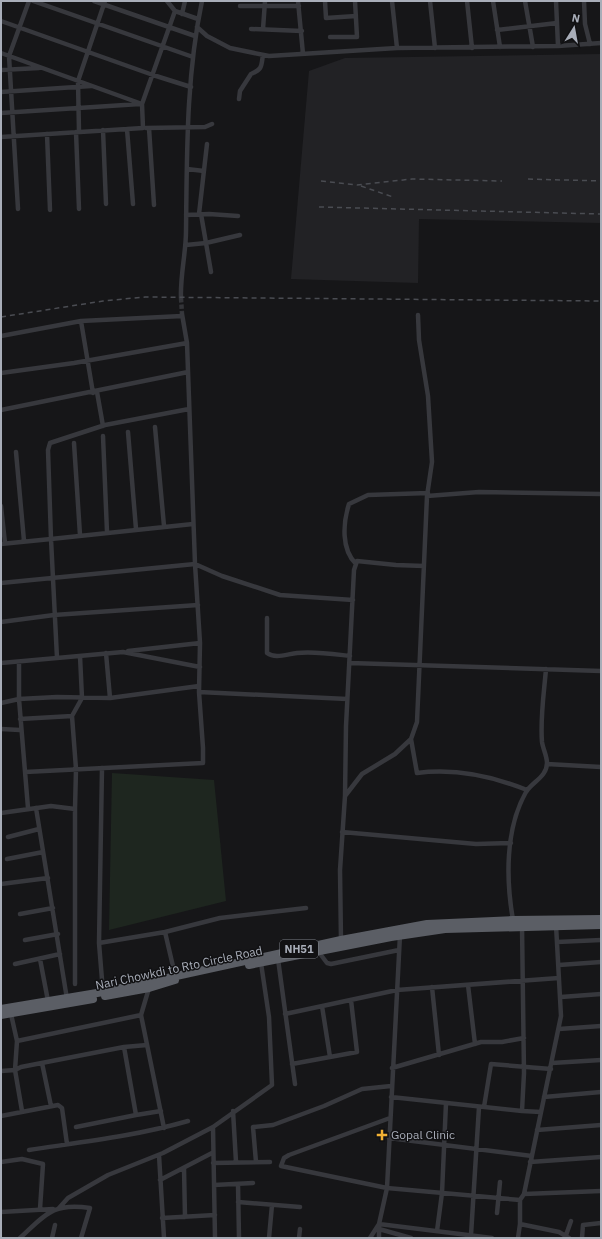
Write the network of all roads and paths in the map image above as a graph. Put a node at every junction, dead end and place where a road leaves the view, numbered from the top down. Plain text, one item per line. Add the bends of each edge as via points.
1 (29, 1) edge
2 (33, 1) edge
3 (94, 1) edge
4 (167, 1) edge
5 (185, 1) edge
6 (202, 1) edge
7 (325, 1) edge
8 (354, 1) edge
9 (392, 1) edge
10 (430, 1) edge
11 (467, 1) edge
12 (493, 1) edge
13 (525, 1) edge
14 (556, 1) edge
15 (584, 1) edge
16 (104, 3) edge
17 (298, 3) edge
18 (265, 4) edge
19 (240, 6) dead end
20 (175, 11) junction
21 (182, 14) junction
22 (356, 16) junction
23 (198, 19) junction
24 (1, 21) edge
25 (557, 23) junction
26 (97, 24) junction
27 (530, 25) junction
28 (197, 27) junction
29 (20, 28) junction
30 (170, 28) junction
31 (251, 29) dead end
32 (263, 29) junction
33 (497, 30) junction
34 (302, 31) junction
35 (195, 36) junction
36 (330, 37) dead end
37 (590, 44) junction
38 (601, 44) edge
39 (558, 46) junction
40 (500, 47) junction
41 (533, 47) junction
42 (163, 48) junction
43 (397, 48) junction
44 (435, 48) junction
45 (472, 48) junction
46 (88, 52) junction
47 (1, 53) edge
48 (263, 54) junction
49 (303, 54) junction
50 (9, 56) junction
51 (193, 56) junction
52 (42, 68) junction
53 (1, 70) edge
54 (9, 70) junction
55 (153, 76) junction
56 (78, 81) junction
57 (93, 86) junction
58 (191, 86) junction
59 (79, 88) junction
60 (10, 91) junction
61 (1, 92) edge
62 (239, 99) dead end
63 (142, 104) junction
64 (79, 109) junction
65 (11, 112) junction
66 (1, 113) edge
67 (212, 124) dead end
68 (146, 128) junction
69 (187, 128) junction
70 (127, 129) junction
71 (103, 130) junction
72 (78, 132) junction
73 (47, 134) junction
74 (14, 136) junction
75 (1, 137) edge
76 (207, 144) dead end
77 (187, 169) junction
78 (204, 171) junction
79 (106, 204) dead end
80 (133, 204) dead end
81 (154, 205) dead end
82 (18, 209) dead end
83 (79, 209) dead end
84 (50, 210) dead end
85 (200, 214) junction
86 (186, 215) junction
87 (238, 216) dead end
88 (240, 235) dead end
89 (206, 243) junction
90 (186, 245) junction
91 (211, 272) dead end
92 (181, 298) tunnel mouth
93 (418, 315) dead end
94 (81, 321) junction
95 (1, 336) edge
96 (187, 343) junction
97 (87, 361) junction
98 (188, 372) junction
99 (1, 373) edge
100 (95, 392) junction
101 (189, 409) junction
102 (1, 410) edge
103 (103, 426) junction
104 (155, 427) dead end
105 (128, 432) dead end
106 (103, 436) dead end
107 (74, 444) dead end
108 (16, 452) dead end
109 (601, 494) edge
110 (428, 495) junction
111 (1, 506) edge
112 (193, 524) junction
113 (164, 526) junction
114 (136, 529) junction
115 (107, 532) junction
116 (80, 535) junction
117 (51, 539) junction
118 (24, 541) junction
119 (3, 544) edge
120 (195, 564) junction
121 (356, 564) junction
122 (424, 566) junction
123 (52, 578) junction
124 (1, 583) edge
125 (353, 600) junction
126 (198, 605) junction
127 (54, 615) junction
128 (267, 618) dead end
129 (1, 622) edge
130 (200, 643) junction
131 (123, 652) junction
132 (106, 653) junction
133 (80, 656) junction
134 (350, 656) junction
135 (57, 658) junction
136 (19, 662) junction
137 (1, 663) edge
138 (350, 663) junction
139 (420, 665) junction
140 (200, 667) junction
141 (546, 669) junction
142 (601, 671) edge
143 (199, 686) junction
144 (199, 692) junction
145 (82, 698) junction
146 (110, 698) junction
147 (19, 699) junction
148 (347, 699) junction
149 (1, 703) edge
150 (72, 716) junction
151 (20, 719) junction
152 (1, 729) edge
153 (20, 730) junction
154 (411, 739) junction
155 (547, 764) junction
156 (601, 767) edge
157 (102, 768) junction
158 (76, 769) junction
159 (24, 772) junction
160 (527, 790) junction
161 (345, 796) junction
162 (28, 808) junction
163 (36, 808) junction
164 (75, 809) junction
165 (1, 813) edge
166 (39, 828) junction
167 (342, 832) junction
168 (8, 837) dead end
169 (511, 843) junction
170 (44, 852) junction
171 (7, 859) dead end
172 (48, 878) junction
173 (1, 884) edge
174 (54, 908) junction
175 (306, 908) dead end
176 (20, 914) dead end
177 (513, 920) junction
178 (601, 920) edge
179 (556, 923) junction
180 (601, 925) edge
181 (522, 926) junction
182 (165, 932) junction
183 (400, 932) junction
184 (58, 934) junction
185 (25, 940) dead end
186 (601, 940) edge
187 (557, 942) junction
188 (99, 943) junction
189 (341, 943) junction
190 (399, 950) junction
191 (318, 951) junction
192 (60, 954) junction
193 (40, 959) junction
194 (278, 959) junction
195 (601, 962) edge
196 (261, 963) junction
197 (15, 964) dead end
198 (559, 965) junction
199 (175, 975) junction
200 (559, 978) junction
201 (523, 981) junction
202 (75, 984) dead end
203 (468, 985) junction
204 (149, 988) junction
205 (432, 988) junction
206 (397, 990) junction
207 (103, 992) junction
208 (601, 994) edge
209 (561, 997) junction
210 (351, 1000) junction
211 (48, 1001) junction
212 (68, 1001) junction
213 (322, 1006) junction
214 (1, 1009) edge
215 (11, 1014) junction
216 (285, 1014) junction
217 (1, 1015) edge
218 (141, 1015) junction
219 (601, 1026) edge
220 (559, 1029) junction
221 (524, 1038) junction
222 (17, 1041) junction
223 (475, 1044) junction
224 (147, 1045) junction
225 (124, 1047) junction
226 (439, 1056) junction
227 (330, 1057) junction
228 (601, 1060) edge
229 (42, 1063) junction
230 (552, 1063) junction
231 (292, 1064) junction
232 (392, 1068) junction
233 (524, 1068) junction
234 (551, 1068) junction
235 (15, 1070) junction
236 (1, 1071) edge
237 (295, 1084) dead end
238 (391, 1086) junction
239 (601, 1092) edge
240 (391, 1097) junction
241 (544, 1097) junction
242 (446, 1103) junction
243 (51, 1106) junction
244 (482, 1107) junction
245 (22, 1111) junction
246 (161, 1111) junction
247 (233, 1111) junction
248 (522, 1112) junction
249 (541, 1112) junction
250 (136, 1115) junction
251 (1, 1116) edge
252 (390, 1118) junction
253 (188, 1121) dead end
254 (601, 1125) edge
255 (76, 1127) dead end
256 (213, 1127) junction
257 (164, 1128) junction
258 (537, 1130) junction
259 (389, 1138) junction
260 (67, 1144) junction
261 (444, 1145) junction
262 (476, 1149) junction
263 (29, 1150) dead end
264 (212, 1153) junction
265 (159, 1155) junction
266 (532, 1156) junction
267 (601, 1157) edge
268 (1, 1162) edge
269 (236, 1162) junction
270 (256, 1162) junction
271 (270, 1162) dead end
272 (530, 1162) junction
273 (213, 1163) junction
274 (184, 1168) junction
275 (160, 1180) junction
276 (500, 1182) dead end
277 (253, 1183) dead end
278 (238, 1184) junction
279 (214, 1185) junction
280 (387, 1188) junction
281 (601, 1191) edge
282 (442, 1193) junction
283 (524, 1194) junction
284 (473, 1196) junction
285 (498, 1198) junction
286 (520, 1200) junction
287 (238, 1202) junction
288 (272, 1205) junction
289 (300, 1207) dead end
290 (59, 1208) junction
291 (40, 1209) junction
292 (53, 1209) junction
293 (1, 1212) edge
294 (497, 1213) dead end
295 (214, 1215) junction
296 (185, 1216) junction
297 (162, 1218) junction
298 (571, 1221) dead end
299 (601, 1223) edge
300 (520, 1224) junction
301 (55, 1225) dead end
302 (379, 1226) junction
303 (300, 1229) dead end
304 (437, 1231) junction
305 (471, 1235) junction
306 (481, 1237) edge
307 (20, 1238) edge
308 (52, 1238) edge
309 (81, 1238) edge
310 (164, 1238) edge
311 (215, 1238) edge
312 (239, 1238) edge
313 (269, 1238) edge
314 (299, 1238) edge
315 (370, 1238) edge
316 (379, 1238) edge
317 (411, 1238) edge
318 (492, 1238) edge
319 (518, 1238) edge
320 (567, 1238) edge
321 (582, 1238) edge

1 - 29 street
2 - 26 street
3 - 16 street
4 - 20 street
5 - 21 street
6 - 23 street
7 - 22 street via 326,18
8 - 22 street
9 - 43 street
10 - 44 street
11 - 45 street
12 - 33 street
13 - 27 street
14 - 25 street
15 - 37 street via 585,24
16 - 26 street
16 - 30 street
17 - 18 street
17 - 34 street
18 - 19 street
18 - 32 street
20 - 21 street
20 - 30 street
21 - 23 street
22 - 36 street via 357,37
23 - 28 street
24 - 29 street
25 - 27 street
25 - 39 street
26 - 42 street
26 - 46 street
27 - 33 street
27 - 41 street
28 - 35 street
28 - 48 street via 222,45
29 - 46 street
29 - 50 street
30 - 35 street
30 - 42 street
31 - 32 street
32 - 34 street
33 - 40 street
34 - 49 street
35 - 51 street
37 - 38 street
37 - 39 street
39 - 41 street
40 - 41 street
40 - 45 street
42 - 51 street
42 - 55 street
43 - 44 street
43 - 49 street
44 - 45 street
46 - 55 street
46 - 56 street
47 - 50 street
48 - 49 street
48 - 62 street via 260,69 251,74 240,91
50 - 52 street
50 - 54 street
51 - 58 street
52 - 54 street
52 - 56 street
53 - 54 street
54 - 60 street
55 - 58 street
55 - 63 street
56 - 57 street
56 - 59 street
57 - 59 street
57 - 63 street
58 - 69 street
59 - 60 street
59 - 64 street
60 - 61 street
60 - 65 street
63 - 64 street
63 - 68 street
64 - 65 street
64 - 72 street
65 - 66 street
65 - 74 street
67 - 69 street
68 - 69 street
68 - 70 street
68 - 81 street
69 - 77 street
70 - 71 street
70 - 80 street
71 - 72 street
71 - 79 street
72 - 73 street
72 - 83 street
73 - 74 street
73 - 84 street
74 - 75 street
74 - 82 street
76 - 78 street
77 - 78 street
77 - 86 street
78 - 85 street
85 - 86 street
85 - 87 street
85 - 89 street
86 - 90 street
88 - 89 street
89 - 90 street
89 - 91 street
90 - 92 street
93 - 110 street via 419,340 428,396 432,457
94 - 95 street
94 - 96 street via 182,315
94 - 97 street
96 - 97 street
96 - 98 street
97 - 99 street
97 - 100 street
98 - 100 street
98 - 101 street
100 - 102 street
100 - 103 street
101 - 103 street
101 - 112 street
103 - 117 street via 53,441 48,446
104 - 113 street
105 - 114 street
106 - 115 street
107 - 116 street
108 - 118 street
109 - 110 street via 478,492
110 - 121 street via 368,495 349,504 344,520 349,557
110 - 122 street
111 - 119 street
112 - 113 street
112 - 120 street
113 - 114 street
114 - 115 street
115 - 116 street
116 - 117 street
117 - 118 street
117 - 123 street
118 - 119 street
120 - 123 street
120 - 125 street via 222,576 280,595
120 - 126 street
121 - 122 street via 357,561
121 - 125 street
122 - 139 street
123 - 124 street
123 - 127 street
125 - 134 street
126 - 127 street
126 - 130 street
127 - 129 street
127 - 135 street
128 - 134 street via 269,655 312,652
130 - 131 street
130 - 140 street
131 - 132 street
131 - 140 street
132 - 133 street
132 - 146 street
133 - 135 street
133 - 145 street
134 - 138 street
135 - 136 street
136 - 137 street
136 - 147 street
138 - 139 street
138 - 148 street
139 - 141 street
139 - 154 street via 417,722
140 - 143 street
141 - 142 street
141 - 155 street via 542,744
143 - 144 street
143 - 146 street
144 - 148 street
144 - 157 street via 203,763
145 - 146 street
145 - 147 street
145 - 150 street
147 - 149 street
147 - 151 street
148 - 161 street
150 - 151 street
150 - 158 street
151 - 153 street
152 - 153 street
153 - 159 street
154 - 160 street via 417,773 447,771 475,774
154 - 161 street via 395,754 362,774
155 - 156 street
155 - 160 street via 540,780
157 - 158 street
157 - 188 street
158 - 159 street
158 - 164 street
159 - 162 street
160 - 169 street via 516,814
161 - 167 street
162 - 163 street
162 - 165 street
163 - 164 street via 51,806
163 - 166 street
164 - 202 street
166 - 168 street
166 - 170 street
167 - 169 street via 476,844
167 - 189 street
169 - 177 street via 508,860 509,899
170 - 171 street
170 - 172 street
172 - 173 street
172 - 174 street
174 - 176 street
174 - 184 street
175 - 182 street via 220,918
177 - 179 highway, NH51
177 - 183 highway, NH51 via 427,924
178 - 179 highway, NH51
179 - 180 highway, Nari Chowkdi to Rto Circle Road / NH51
179 - 181 highway, Nari Chowkdi to Rto Circle Road / NH51
179 - 187 street
181 - 183 highway, Nari Chowkdi to Rto Circle Road / NH51
181 - 201 street
182 - 188 street
182 - 199 street
183 - 189 highway, Nari Chowkdi to Rto Circle Road / NH51
183 - 190 street
184 - 185 street
184 - 192 street
186 - 187 street
187 - 198 street
188 - 207 street
189 - 191 highway, Nari Chowkdi to Rto Circle Road / NH51
189 - 199 highway, NH51
190 - 191 street via 331,964 327,963
190 - 206 street
191 - 194 highway, Nari Chowkdi to Rto Circle Road / NH51
192 - 193 street
192 - 212 street
193 - 197 street
193 - 211 street
194 - 196 highway, Nari Chowkdi to Rto Circle Road / NH51
194 - 216 street
195 - 198 street
196 - 204 highway, Nari Chowkdi to Rto Circle Road / NH51
196 - 247 street via 270,1017 273,1083
198 - 200 street
199 - 207 highway, NH51
200 - 201 street
200 - 209 street
201 - 203 street
201 - 221 street
203 - 205 street
203 - 223 street
204 - 212 highway, Nari Chowkdi to Rto Circle Road / NH51
204 - 218 street
205 - 206 street
205 - 226 street
206 - 210 street
206 - 232 street
207 - 212 highway, NH51
208 - 209 street
209 - 220 street via 562,1016
210 - 213 street
210 - 227 street via 357,1052
211 - 212 highway, NH51
211 - 214 highway, NH51
212 - 215 highway, Nari Chowkdi to Rto Circle Road / NH51
213 - 216 street
213 - 227 street
215 - 217 highway, Nari Chowkdi to Rto Circle Road / NH51
215 - 222 street
216 - 231 street
218 - 222 street
218 - 224 street
219 - 220 street
220 - 230 street
221 - 223 street
221 - 233 street
222 - 235 street
223 - 226 street
224 - 225 street
224 - 246 street
225 - 229 street
225 - 250 street
226 - 232 street
227 - 231 street
228 - 230 street
229 - 235 street
229 - 243 street
230 - 234 street
231 - 237 street
232 - 238 street
233 - 234 street
233 - 244 street via 491,1064
233 - 248 street
234 - 241 street
235 - 236 street
235 - 245 street
238 - 240 street
238 - 270 street via 362,1089 272,1125 253,1127
239 - 241 street
240 - 242 street
240 - 252 street
241 - 249 street
242 - 244 street
242 - 261 street
243 - 245 street
243 - 260 street via 58,1105 62,1108
244 - 248 street
244 - 262 street
245 - 251 street
246 - 250 street
246 - 257 street
247 - 256 street
247 - 269 street
248 - 249 street
249 - 258 street
250 - 255 street
252 - 259 street
252 - 280 street via 289,1155 284,1158 281,1166
253 - 257 street
254 - 258 street
256 - 264 street
256 - 265 street
257 - 260 street
258 - 266 street
259 - 261 street
259 - 280 street
260 - 263 street
261 - 262 street
261 - 282 street
262 - 266 street
262 - 284 street
264 - 273 street
264 - 274 street
265 - 275 street
265 - 290 street via 108,1175 68,1198
266 - 272 street
267 - 272 street
268 - 291 street via 22,1159 43,1164
269 - 270 street
269 - 273 street
270 - 271 street
272 - 283 street
273 - 279 street
274 - 275 street
274 - 296 street
275 - 297 street
276 - 285 street
277 - 278 street
278 - 279 street
278 - 287 street
279 - 295 street
280 - 282 street
280 - 302 street
281 - 283 street
282 - 284 street
282 - 304 street
283 - 286 street
284 - 285 street
284 - 305 street
285 - 286 street
285 - 294 street
286 - 300 street
287 - 288 street
287 - 312 street
288 - 289 street
288 - 313 street
290 - 292 street
290 - 309 street via 90,1208
291 - 292 street
291 - 293 street
292 - 307 street
295 - 296 street
295 - 311 street
296 - 297 street
297 - 310 street
298 - 320 street
299 - 321 street via 584,1225
300 - 319 street
300 - 320 street via 558,1232
301 - 308 street
302 - 304 street
302 - 315 street
302 - 316 street
302 - 317 street
303 - 314 street
304 - 305 street
305 - 306 street
306 - 318 street

